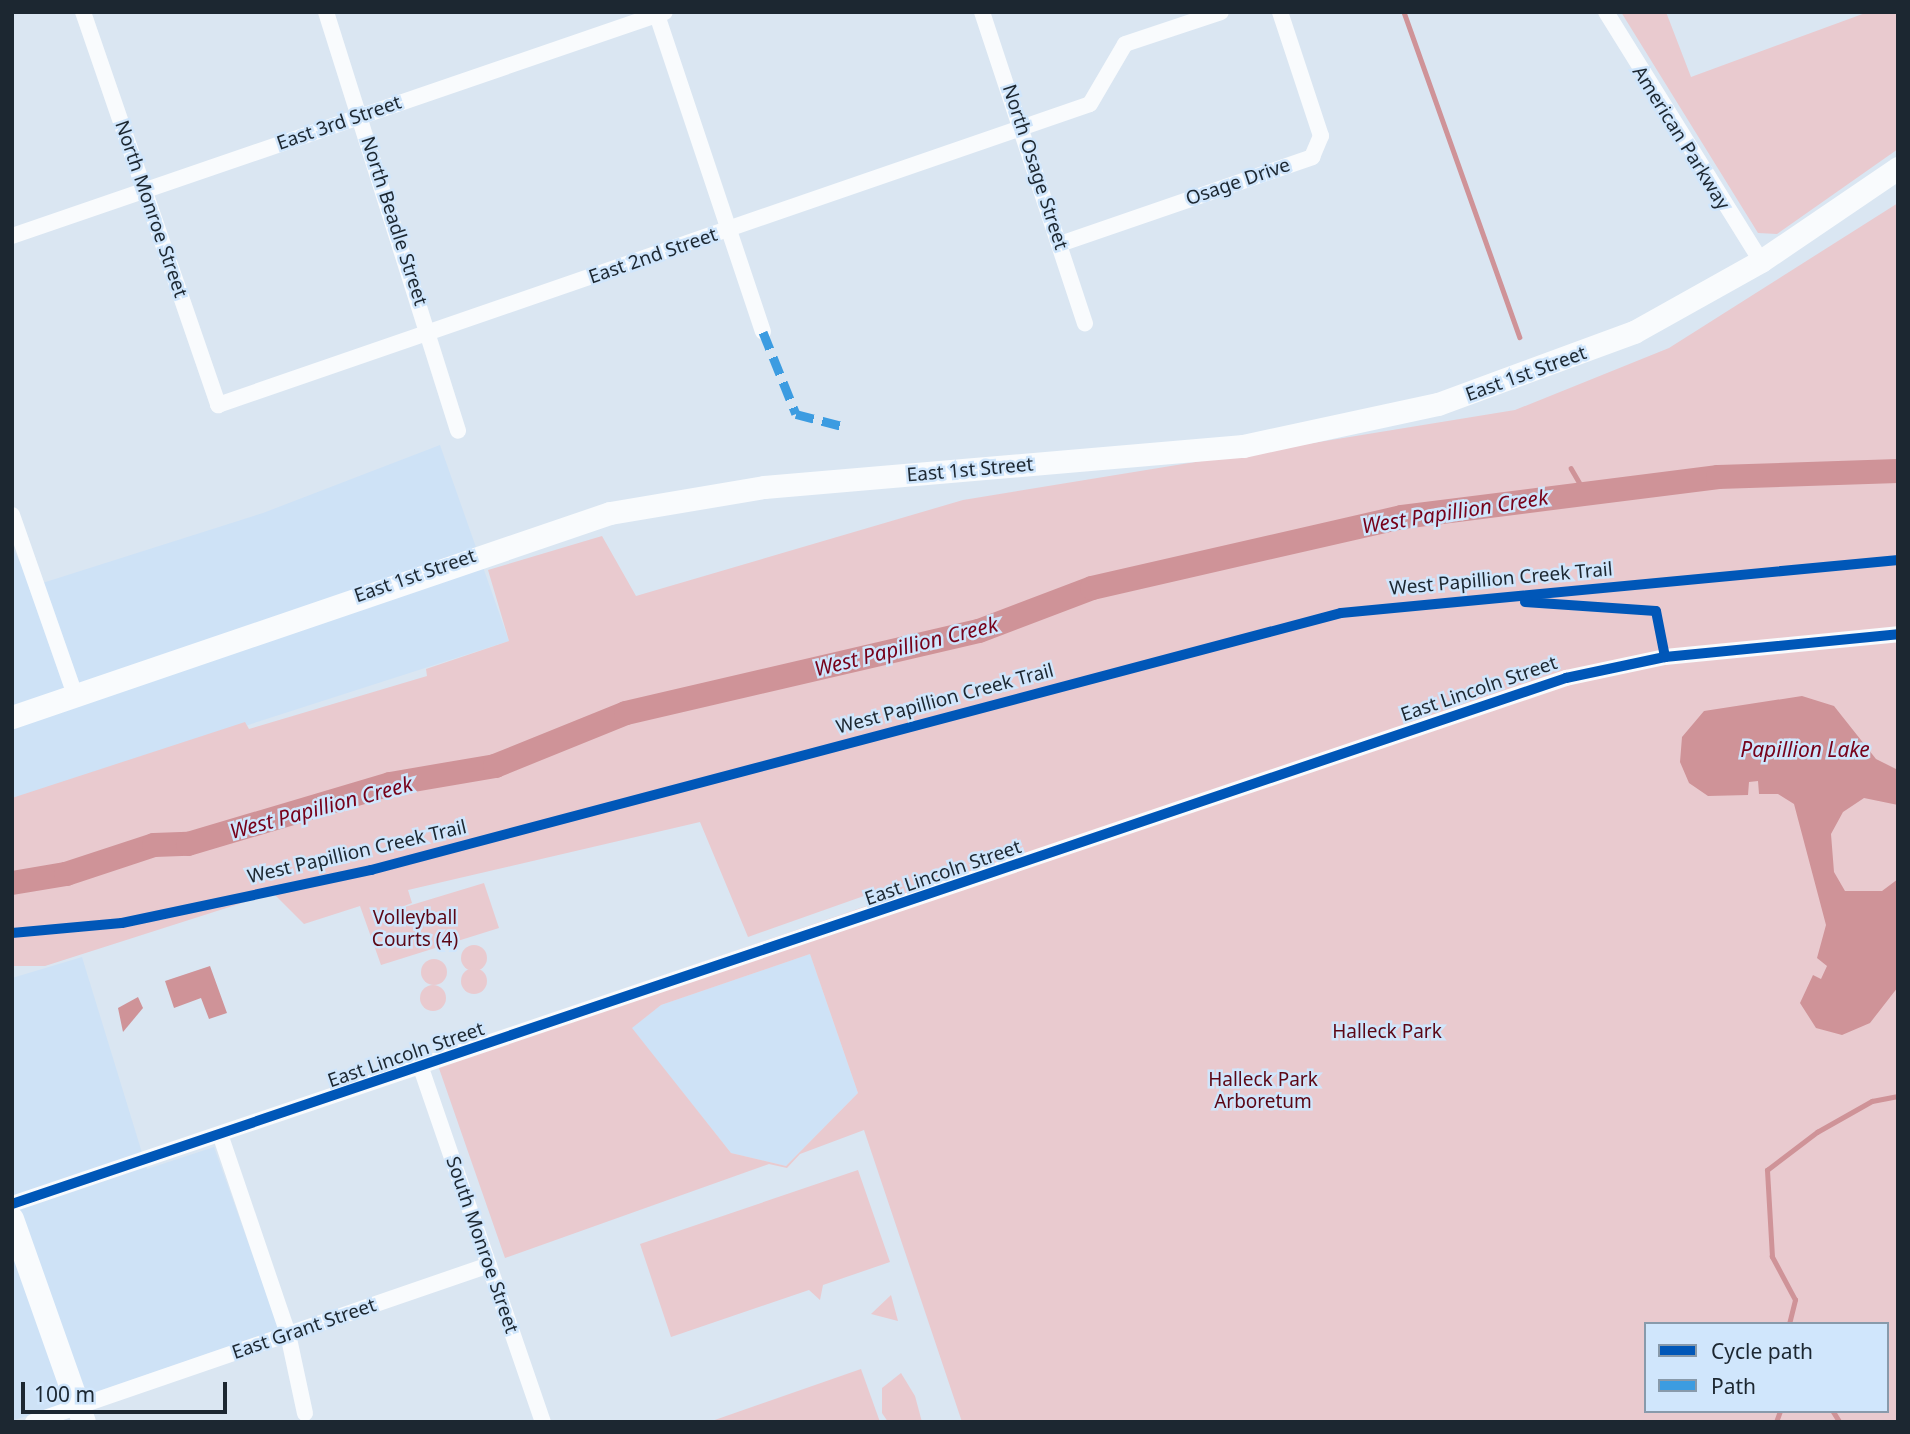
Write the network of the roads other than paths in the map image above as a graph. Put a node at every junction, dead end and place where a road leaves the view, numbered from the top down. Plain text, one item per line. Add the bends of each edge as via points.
1 (83, 12) edge
2 (326, 12) edge
3 (982, 12) edge
4 (1221, 12) edge
5 (1280, 12) edge
6 (1606, 12) edge
7 (660, 13) edge
8 (360, 116) junction
9 (1022, 130) junction
10 (1898, 168) edge
11 (144, 190) junction
12 (730, 230) junction
13 (12, 236) edge
14 (1060, 244) junction
15 (1761, 261) junction
16 (1085, 323) dead end
17 (431, 331) junction
18 (763, 332) dead end
19 (218, 405) joint
20 (458, 431) dead end
21 (12, 515) edge
22 (15, 535) edge
23 (12, 558) edge
24 (29, 564) junction
25 (1898, 634) edge
26 (75, 695) junction
27 (12, 716) edge
28 (421, 1068) junction
29 (221, 1137) junction
30 (12, 1204) edge
31 (12, 1219) edge
32 (489, 1265) junction
33 (288, 1334) junction
34 (305, 1413) dead end
35 (81, 1414) edge
36 (33, 1422) edge
37 (543, 1422) edge

1 - 11 street, North Monroe Street
2 - 8 street, North Beadle Street
3 - 9 street, North Osage Street
4 - 9 street, East 2nd Street via 1125,44 1087,105
5 - 14 street, Osage Drive via 1321,136 1312,157
6 - 15 street, American Parkway
7 - 8 street, East 3rd Street
7 - 12 street
8 - 11 street, East 3rd Street
8 - 17 street, North Beadle Street
9 - 12 street, East 2nd Street
9 - 14 street, North Osage Street
10 - 15 main road, East 1st Street
11 - 13 street, East 3rd Street
11 - 19 street, North Monroe Street
12 - 17 street, East 2nd Street
12 - 18 street
14 - 16 street, North Osage Street
15 - 26 main road, East 1st Street via 1595,349 1382,420 1243,446 764,487 610,513
17 - 19 street, East 2nd Street
17 - 20 street, North Beadle Street
21 - 22 street
22 - 24 street
23 - 24 street
24 - 26 street
25 - 28 street, East Lincoln Street via 1665,657 1566,678
26 - 27 main road, East 1st Street
28 - 29 street, East Lincoln Street
28 - 32 street, South Monroe Street
29 - 30 street, East Lincoln Street
29 - 33 street
31 - 35 main road
32 - 33 street, East Grant Street
32 - 37 street, South Monroe Street
33 - 34 street
33 - 35 street, East Grant Street
35 - 36 street, East Grant Street

